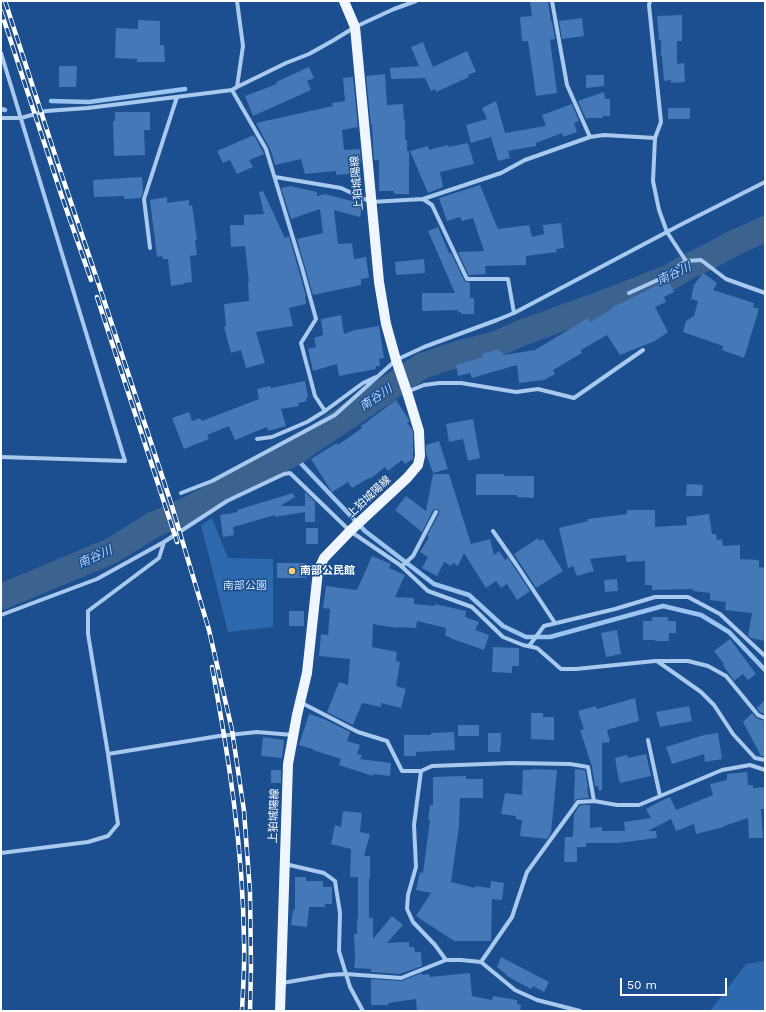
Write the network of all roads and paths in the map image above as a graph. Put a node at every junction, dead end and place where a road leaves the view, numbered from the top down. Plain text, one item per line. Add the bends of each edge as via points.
1 (237, 1) edge
2 (344, 1) edge
3 (416, 1) edge
4 (552, 1) edge
5 (650, 1) edge
6 (402, 3) edge
7 (355, 27) junction
8 (1, 53) edge
9 (236, 87) junction
10 (232, 90) junction
11 (177, 97) junction
12 (1, 118) edge
13 (21, 118) junction
14 (590, 137) junction
15 (655, 138) junction
16 (275, 177) junction
17 (765, 182) edge
18 (423, 199) junction
19 (371, 202) junction
20 (667, 232) junction
21 (150, 248) dead end
22 (686, 261) junction
23 (765, 288) edge
24 (629, 293) dead end
25 (764, 293) edge
26 (514, 313) junction
27 (643, 350) dead end
28 (396, 361) junction
29 (380, 374) junction
30 (407, 389) junction
31 (325, 411) junction
32 (257, 439) dead end
33 (1, 456) edge
34 (181, 493) dead end
35 (436, 512) dead end
36 (350, 531) junction
37 (493, 531) dead end
38 (164, 542) junction
39 (402, 566) junction
40 (1, 615) edge
41 (555, 623) junction
42 (529, 646) junction
43 (765, 656) edge
44 (656, 661) junction
45 (300, 702) junction
46 (765, 718) edge
47 (293, 735) junction
48 (648, 740) dead end
49 (108, 754) junction
50 (763, 759) edge
51 (758, 768) junction
52 (765, 770) edge
53 (421, 771) junction
54 (660, 796) junction
55 (594, 801) junction
56 (1, 853) edge
57 (285, 864) junction
58 (446, 960) junction
59 (481, 962) junction
60 (346, 974) junction
61 (281, 984) junction
62 (280, 1011) edge
63 (363, 1011) edge
64 (580, 1011) edge

1 - 9 street via 243,46
2 - 7 main road, 上狛城陽線
3 - 6 street
4 - 14 street via 567,85
5 - 15 street via 661,122
6 - 7 street
7 - 9 street via 309,54
7 - 19 main road, 上狛城陽線
8 - 13 street
9 - 10 street
10 - 11 street
10 - 16 street via 266,149
11 - 13 street via 46,111
11 - 21 street via 144,199
12 - 13 street
13 - 33 street via 125,461
14 - 15 street via 604,135
14 - 18 street via 525,160 501,173
15 - 20 street via 653,181
16 - 19 street via 341,188
16 - 31 street via 316,319 302,343 315,396
17 - 20 street
18 - 19 street
18 - 26 street via 432,205 467,279 508,279
19 - 28 main road, 上狛城陽線 via 379,282
20 - 22 street
20 - 26 street
22 - 24 street via 662,278
22 - 25 street via 702,260 726,279
23 - 25 street
26 - 28 street via 424,347
27 - 30 street via 574,398 538,389 516,392 454,383
28 - 29 street
28 - 30 main road, 上狛城陽線
29 - 31 street via 363,382
29 - 34 street via 335,415 212,481
30 - 36 main road, 上狛城陽線 via 418,431 418,465
31 - 32 street via 272,437
35 - 39 street via 413,556
36 - 38 street via 290,473 227,502
36 - 39 street
36 - 45 main road, 上狛城陽線 via 324,558 318,571 307,673
37 - 41 street
38 - 40 street via 97,579
38 - 49 street via 159,558 88,611 88,634
39 - 42 street via 428,591 472,607 503,637
41 - 42 street via 544,626
41 - 43 street via 656,597 688,598 720,614
42 - 44 street via 537,648 562,669
44 - 46 street via 688,661 708,666 726,676 758,716
44 - 50 street via 700,692 714,705 733,734 755,758
45 - 47 main road, 上狛城陽線
45 - 53 street via 358,732 388,741 402,771
47 - 49 street via 257,732
47 - 57 main road, 上狛城陽線 via 288,764
48 - 54 street
49 - 56 street via 118,824 108,836 88,842
50 - 51 street
51 - 52 street
51 - 54 street via 750,765 722,770
53 - 55 street via 432,766 512,764 570,764 588,767
53 - 58 street via 414,825 416,867 407,909 413,922
54 - 55 street via 639,805
55 - 59 street via 578,802 527,872 512,917
57 - 60 street via 324,873 335,880 340,913 339,952
57 - 61 main road, 上狛城陽線
58 - 59 street
58 - 60 street via 401,978
59 - 64 street via 515,990 538,1000
60 - 61 street
60 - 63 street
61 - 62 main road, 上狛城陽線

